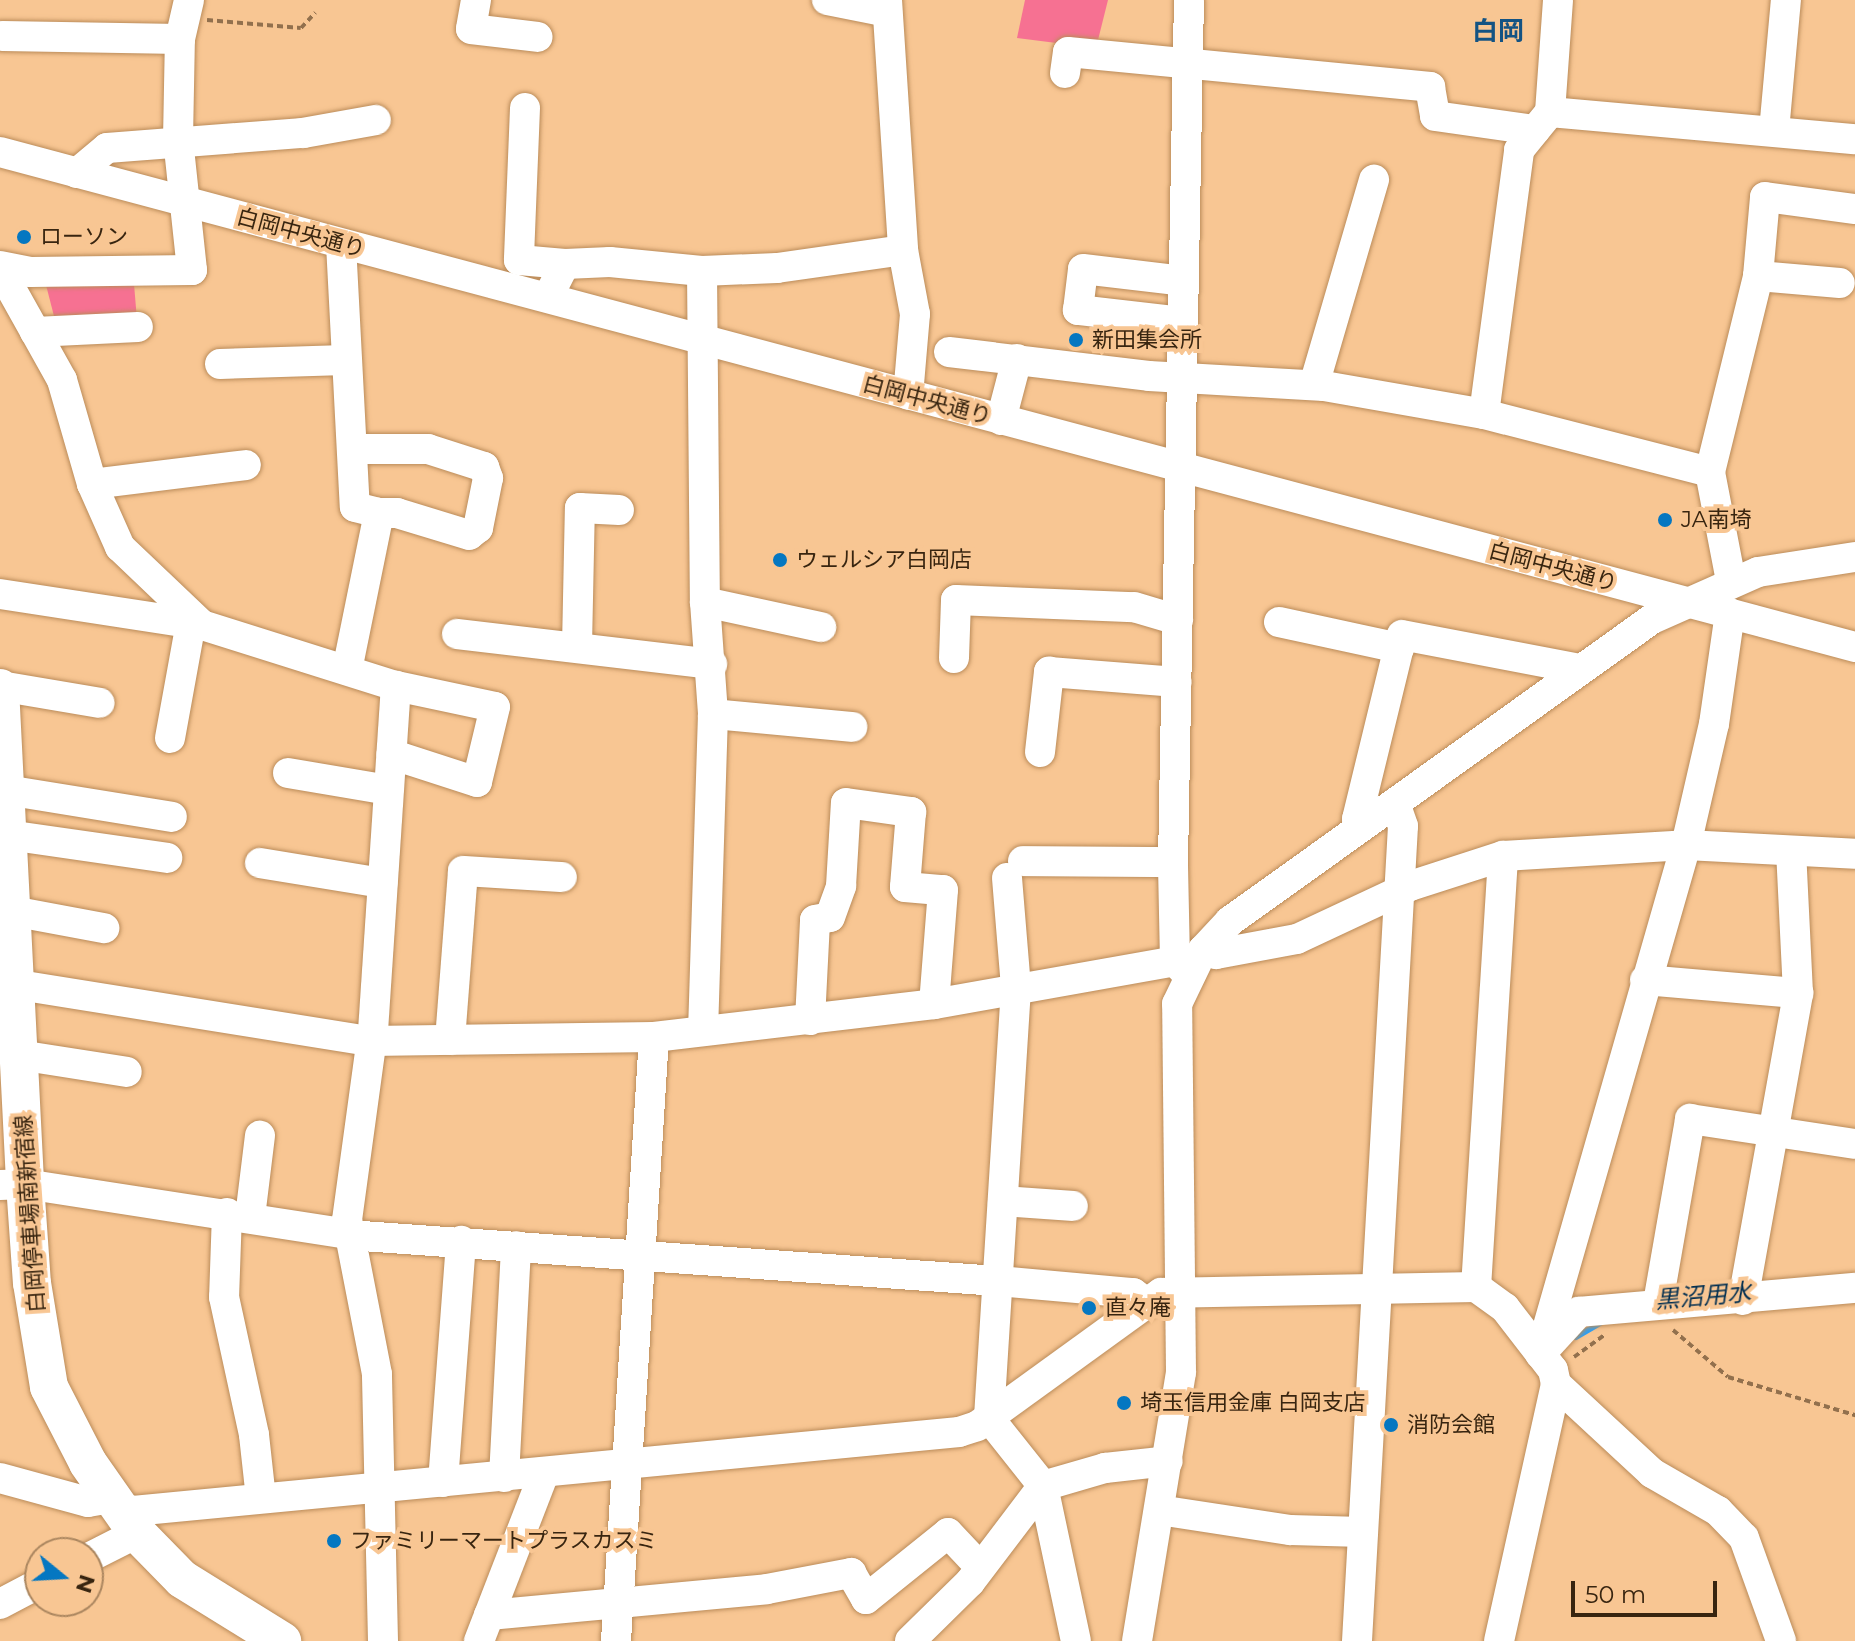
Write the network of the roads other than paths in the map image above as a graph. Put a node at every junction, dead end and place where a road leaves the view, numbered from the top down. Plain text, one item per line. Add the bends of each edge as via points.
1 (476, 0) edge
2 (827, 0) edge
3 (1189, 0) edge
4 (1558, 0) edge
5 (1786, 0) edge
6 (887, 6) edge
7 (185, 19) edge
8 (2, 36) edge
9 (538, 37) dead end
10 (1187, 64) junction
11 (1065, 73) dead end
12 (525, 108) dead end
13 (376, 120) dead end
14 (1542, 121) junction
15 (1774, 131) junction
16 (178, 139) junction
17 (1855, 139) edge
18 (0, 152) edge
19 (77, 173) junction
20 (1374, 180) dead end
21 (185, 202) junction
22 (1855, 209) edge
23 (341, 244) junction
24 (903, 250) junction
25 (565, 264) junction
26 (0, 268) edge
27 (702, 271) junction
28 (1758, 276) junction
29 (1183, 281) junction
30 (1840, 283) dead end
31 (548, 297) junction
32 (1182, 322) junction
33 (138, 327) dead end
34 (35, 332) junction
35 (701, 338) junction
36 (949, 352) dead end
37 (1017, 359) junction
38 (345, 360) junction
39 (220, 364) dead end
40 (1180, 378) junction
41 (1314, 385) junction
42 (908, 395) junction
43 (1484, 414) junction
44 (1001, 420) junction
45 (352, 449) junction
46 (246, 465) dead end
47 (1178, 468) junction
48 (1710, 472) junction
49 (92, 484) junction
50 (619, 510) dead end
51 (379, 513) junction
52 (1855, 557) edge
53 (1731, 581) junction
54 (0, 594) edge
55 (705, 602) junction
56 (1685, 602) junction
57 (1730, 613) junction
58 (1178, 620) junction
59 (1279, 622) dead end
60 (196, 624) junction
61 (821, 627) dead end
62 (457, 634) dead end
63 (577, 646) junction
64 (1855, 647) edge
65 (1399, 648) junction
66 (954, 658) dead end
67 (712, 664) junction
68 (1581, 669) junction
69 (347, 670) junction
70 (1177, 682) junction
71 (396, 686) junction
72 (0, 687) edge
73 (100, 703) dead end
74 (713, 714) junction
75 (852, 727) dead end
76 (170, 738) dead end
77 (1040, 752) dead end
78 (391, 754) junction
79 (288, 773) dead end
80 (6, 790) junction
81 (389, 790) junction
82 (1395, 803) junction
83 (172, 817) dead end
84 (1361, 826) junction
85 (8, 835) junction
86 (1686, 845) junction
87 (1791, 852) junction
88 (1855, 854) edge
89 (1503, 856) junction
90 (167, 858) dead end
91 (1173, 862) junction
92 (260, 863) dead end
93 (562, 877) dead end
94 (382, 883) junction
95 (1399, 890) junction
96 (12, 911) junction
97 (104, 928) dead end
98 (1188, 962) junction
99 (1645, 980) junction
100 (8, 984) edge
101 (1016, 988) junction
102 (1798, 993) junction
103 (934, 1004) junction
104 (810, 1020) junction
105 (703, 1029) junction
106 (654, 1037) junction
107 (450, 1040) junction
108 (370, 1041) junction
109 (19, 1055) junction
110 (127, 1072) dead end
111 (1772, 1133) junction
112 (260, 1136) dead end
113 (1855, 1144) edge
114 (12, 1184) edge
115 (1003, 1201) junction
116 (1073, 1206) dead end
117 (239, 1215) junction
118 (350, 1234) junction
119 (461, 1241) junction
120 (516, 1246) junction
121 (638, 1258) junction
122 (998, 1281) junction
123 (1476, 1287) junction
124 (1855, 1288) edge
125 (1376, 1289) junction
126 (1181, 1291) junction
127 (1743, 1300) junction
128 (1144, 1301) junction
129 (1659, 1317) junction
130 (1554, 1368) junction
131 (989, 1418) junction
132 (1168, 1461) junction
133 (627, 1464) junction
134 (544, 1473) junction
135 (504, 1477) junction
136 (0, 1478) edge
137 (443, 1482) junction
138 (1043, 1486) junction
139 (378, 1489) junction
140 (261, 1498) junction
141 (1159, 1510) junction
142 (124, 1516) junction
143 (1363, 1532) junction
144 (104, 1539) edge
145 (980, 1567) junction
146 (24, 1591) edge
147 (620, 1603) junction
148 (0, 1604) edge
149 (484, 1628) edge
150 (282, 1641) edge
151 (383, 1641) edge
152 (616, 1641) edge
153 (910, 1641) edge
154 (1076, 1641) edge
155 (1137, 1641) edge
156 (1357, 1641) edge
157 (1499, 1641) edge
158 (1781, 1641) edge

1 - 9 street via 471,29
2 - 6 street
3 - 10 street
4 - 14 street
5 - 15 street
6 - 24 street
7 - 8 street
7 - 16 street
10 - 11 street via 1068,52
10 - 14 street via 1430,87 1435,116
10 - 29 street
12 - 25 street via 519,260
13 - 16 street via 303,133
14 - 15 street
14 - 43 street via 1519,150
15 - 17 street
16 - 19 street via 107,148
16 - 21 street
18 - 19 street, 白岡中央通り
19 - 21 street, 白岡中央通り
20 - 41 street
21 - 23 street, 白岡中央通り
21 - 26 street via 192,270
22 - 28 street via 1765,197
23 - 31 street, 白岡中央通り
23 - 38 street
24 - 27 street via 777,268
24 - 42 street via 915,314
25 - 27 street via 610,262
25 - 31 street
26 - 34 street
27 - 35 street
28 - 30 street
28 - 48 street
29 - 32 street
29 - 32 street via 1083,269 1078,310
31 - 35 street, 白岡中央通り
32 - 40 street
33 - 34 street
34 - 49 street via 62,380
35 - 42 street, 白岡中央通り
35 - 55 street
36 - 37 street
37 - 40 street
37 - 44 street
38 - 39 street
38 - 45 street
40 - 41 street
40 - 47 street
41 - 43 street
42 - 44 street, 白岡中央通り
43 - 48 street
44 - 47 street, 白岡中央通り
45 - 51 street via 355,507
45 - 51 street via 428,449 484,467 488,478 478,528 469,535 397,513
46 - 49 street
47 - 56 street, 白岡中央通り
47 - 58 street
48 - 53 street
49 - 60 street via 120,547
50 - 63 street via 580,508
51 - 69 street
52 - 53 street via 1784,566
53 - 56 street
54 - 60 street
55 - 61 street
55 - 67 street
56 - 57 street, 白岡中央通り
56 - 68 street
57 - 64 street, 白岡中央通り
57 - 86 street via 1714,724
58 - 66 street via 1134,607 956,600
58 - 70 street
59 - 65 street
60 - 69 street
60 - 76 street
62 - 63 street
63 - 67 street
65 - 68 street via 1402,635
65 - 84 street via 1357,819
67 - 74 street
68 - 82 street
69 - 71 street
70 - 77 street via 1049,672
70 - 91 street
71 - 78 street
71 - 78 street via 495,707 477,782
72 - 73 street
72 - 80 main road, 白岡停車場南新宿線
74 - 75 street
74 - 105 street
78 - 81 street
79 - 81 street
80 - 83 street
80 - 85 main road, 白岡停車場南新宿線
81 - 94 street
82 - 84 street
82 - 95 street via 1403,826
84 - 98 street via 1230,921
85 - 90 street
85 - 96 main road, 白岡停車場南新宿線
86 - 87 street
86 - 89 street
86 - 99 street
87 - 88 street
87 - 102 street
89 - 95 street
89 - 123 street
91 - 98 street
91 - 101 street via 1015,869
92 - 94 street
93 - 107 street via 463,871
94 - 108 street
95 - 98 street via 1297,939
95 - 125 street
96 - 97 street
96 - 100 main road, 白岡停車場南新宿線
98 - 101 street
98 - 126 street via 1174,1039
99 - 102 street
99 - 130 street
100 - 108 street
100 - 109 main road, 白岡停車場南新宿線
101 - 103 street
101 - 115 street
102 - 111 street
103 - 104 street
103 - 104 street via 943,890 905,887 911,812 846,803 841,886 830,917 815,920
104 - 105 street
105 - 106 street
106 - 107 street
106 - 121 street
107 - 108 street
108 - 118 street via 347,1220
109 - 110 street
109 - 114 main road, 白岡停車場南新宿線
111 - 113 street
111 - 127 street
111 - 129 street via 1690,1119
112 - 117 street
114 - 117 street
114 - 142 main road, 白岡停車場南新宿線 via 49,1387
115 - 116 street
115 - 122 street
117 - 118 street
117 - 140 street via 224,1297 254,1435
118 - 119 street
118 - 139 street via 377,1374
119 - 120 street
119 - 137 street
120 - 121 street
120 - 135 street
121 - 122 street
121 - 133 street
122 - 128 street via 1133,1293
122 - 131 street
123 - 125 street
123 - 130 street via 1505,1308
124 - 127 street
125 - 126 street
125 - 143 street
126 - 128 street
126 - 132 street via 1181,1373
127 - 129 street
128 - 131 street
129 - 130 street via 1579,1312
130 - 157 street
130 - 158 street via 1652,1473 1718,1511 1744,1538
131 - 133 street via 959,1432
131 - 138 street
132 - 138 street via 1105,1468
132 - 141 street
133 - 134 street
133 - 147 street
134 - 135 street
134 - 149 street
135 - 137 street
136 - 142 street
137 - 139 street
138 - 145 street
138 - 154 street
139 - 140 street
139 - 151 street
140 - 142 street
141 - 143 street via 1290,1530
141 - 155 street
142 - 144 street
142 - 150 main road, 白岡停車場南新宿線 via 182,1579
143 - 156 street
145 - 147 street via 948,1533 866,1599 851,1573 767,1589
145 - 153 street
146 - 148 street
147 - 149 street
147 - 152 street

